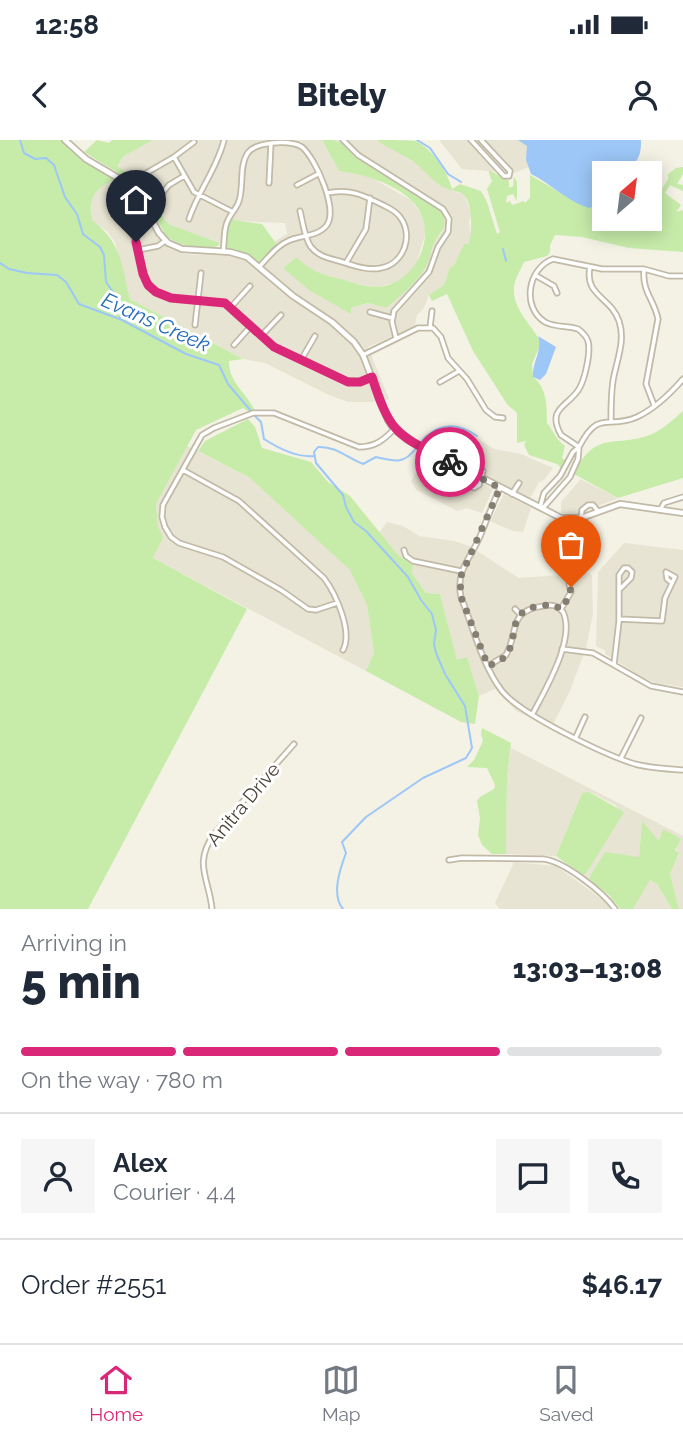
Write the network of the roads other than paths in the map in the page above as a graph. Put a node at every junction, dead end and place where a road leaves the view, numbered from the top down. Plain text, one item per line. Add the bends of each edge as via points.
1 (65, 140) edge
2 (224, 140) edge
3 (343, 140) edge
4 (471, 140) edge
5 (481, 140) edge
6 (194, 142) dead end
7 (261, 142) edge
8 (292, 142) edge
9 (271, 143) junction
10 (174, 157) junction
11 (318, 174) junction
12 (184, 176) junction
13 (129, 183) junction
14 (269, 183) dead end
15 (297, 185) dead end
16 (164, 191) dead end
17 (327, 193) junction
18 (199, 196) junction
19 (370, 198) junction
20 (116, 208) dead end
21 (300, 211) dead end
22 (233, 212) junction
23 (189, 219) dead end
24 (306, 235) junction
25 (166, 241) junction
26 (138, 250) junction
27 (223, 251) junction
28 (346, 263) junction
29 (260, 266) junction
30 (590, 266) junction
31 (644, 270) junction
32 (201, 272) dead end
33 (535, 275) junction
34 (683, 276) edge
35 (250, 286) dead end
36 (557, 293) dead end
37 (198, 300) junction
38 (231, 307) junction
39 (432, 311) dead end
40 (370, 312) dead end
41 (281, 315) dead end
42 (392, 318) junction
43 (195, 325) dead end
44 (251, 326) junction
45 (430, 327) junction
46 (261, 336) junction
47 (315, 336) dead end
48 (396, 338) junction
49 (234, 345) dead end
50 (363, 355) junction
51 (301, 360) junction
52 (460, 370) junction
53 (372, 377) junction
54 (683, 379) edge
55 (440, 382) dead end
56 (654, 405) junction
57 (503, 418) dead end
58 (611, 420) junction
59 (394, 429) junction
60 (579, 447) junction
61 (450, 450) dead end
62 (433, 453) junction
63 (445, 459) junction
64 (183, 470) junction
65 (564, 470) junction
66 (483, 471) dead end
67 (571, 473) junction
68 (481, 478) junction
69 (519, 483) dead end
70 (552, 484) junction
71 (500, 488) junction
72 (558, 489) junction
73 (512, 494) junction
74 (683, 497) edge
75 (541, 509) junction
76 (660, 510) junction
77 (598, 511) junction
78 (683, 513) edge
79 (580, 518) junction
80 (404, 550) dead end
81 (461, 571) junction
82 (672, 583) dead end
83 (569, 584) dead end
84 (620, 589) junction
85 (337, 603) junction
86 (515, 609) dead end
87 (561, 609) junction
88 (521, 615) junction
89 (618, 619) junction
90 (561, 649) junction
91 (343, 650) dead end
92 (615, 651) junction
93 (606, 659) junction
94 (614, 664) junction
95 (488, 666) junction
96 (683, 692) edge
97 (532, 715) junction
98 (585, 718) dead end
99 (640, 718) dead end
100 (576, 737) junction
101 (294, 744) dead end
102 (621, 758) junction
103 (683, 770) edge
104 (450, 860) dead end
105 (212, 909) edge
106 (615, 909) edge

1 - 13 street via 86,159
2 - 18 street
3 - 42 street via 443,209 449,219 448,232 429,272
4 - 5 street via 509,176 510,171
6 - 10 street
7 - 9 street
7 - 22 street via 244,160 240,197
8 - 9 street
8 - 11 street via 305,151
9 - 14 street
10 - 12 street
10 - 13 street
11 - 15 street
11 - 17 street
12 - 16 street
12 - 18 street
13 - 25 street
17 - 19 street via 348,190
17 - 24 street via 329,222 320,232
18 - 22 street
18 - 23 street
19 - 28 street via 366,229
19 - 28 street via 400,217 406,231 404,249 385,267 368,269
20 - 26 street via 121,210
21 - 24 street
22 - 27 street
24 - 28 street via 319,255
24 - 29 street via 282,244
25 - 26 street
25 - 27 street via 186,249
26 - 37 street via 152,289 166,297
27 - 29 street via 243,255
29 - 50 street via 332,322
30 - 31 street
30 - 33 street via 553,259
30 - 58 street via 591,286 613,308 621,332
31 - 34 street
31 - 56 street via 645,290 658,318 647,379
32 - 37 street
33 - 36 street via 554,285
33 - 60 street via 530,291 535,312 551,324 578,328 588,343 579,388 556,417 561,435
35 - 38 street
37 - 38 street
37 - 43 street
38 - 44 street
39 - 45 street
40 - 42 street
41 - 46 street
42 - 48 street
44 - 46 street
44 - 49 street
45 - 48 street
45 - 52 street
46 - 51 street
47 - 51 street
48 - 50 street
50 - 53 street
51 - 53 street via 348,382
52 - 55 street
52 - 57 street via 486,410
53 - 59 street
54 - 56 street via 671,395
56 - 58 street via 634,418
58 - 60 street via 592,428
59 - 62 street
59 - 64 street via 380,442 359,447 278,414 258,412 202,435
60 - 65 street
60 - 67 street
61 - 63 street
62 - 63 street
62 - 68 street via 431,465 474,488
63 - 68 street
64 - 85 street via 244,505 320,574
64 - 85 street via 162,513 175,541 223,557 308,609
65 - 67 street
65 - 70 street
66 - 68 street
67 - 72 street
68 - 71 street
69 - 73 street
70 - 72 street
70 - 75 street via 542,496
71 - 73 street
71 - 81 street
72 - 75 street
73 - 75 street
74 - 76 street via 663,503
75 - 79 street via 561,518
76 - 77 street via 620,504
76 - 78 street
77 - 79 street
77 - 79 street via 593,505 585,506
80 - 81 street via 413,561
81 - 95 street via 461,597
82 - 89 street via 662,621
83 - 87 street via 571,592
84 - 84 street via 619,575 628,568 631,579
84 - 89 street
85 - 91 street via 348,637
86 - 88 street
87 - 88 street via 547,605
87 - 90 street via 566,619
88 - 95 street via 508,651
89 - 92 street
90 - 93 street
90 - 97 street via 555,673
92 - 93 street
92 - 94 street
93 - 94 street
94 - 96 street via 651,686
95 - 97 street via 507,697
97 - 100 street
98 - 100 street
99 - 102 street
100 - 102 street
101 - 105 street, Anitra Drive via 205,849 203,873
102 - 103 street
104 - 106 street via 555,862

